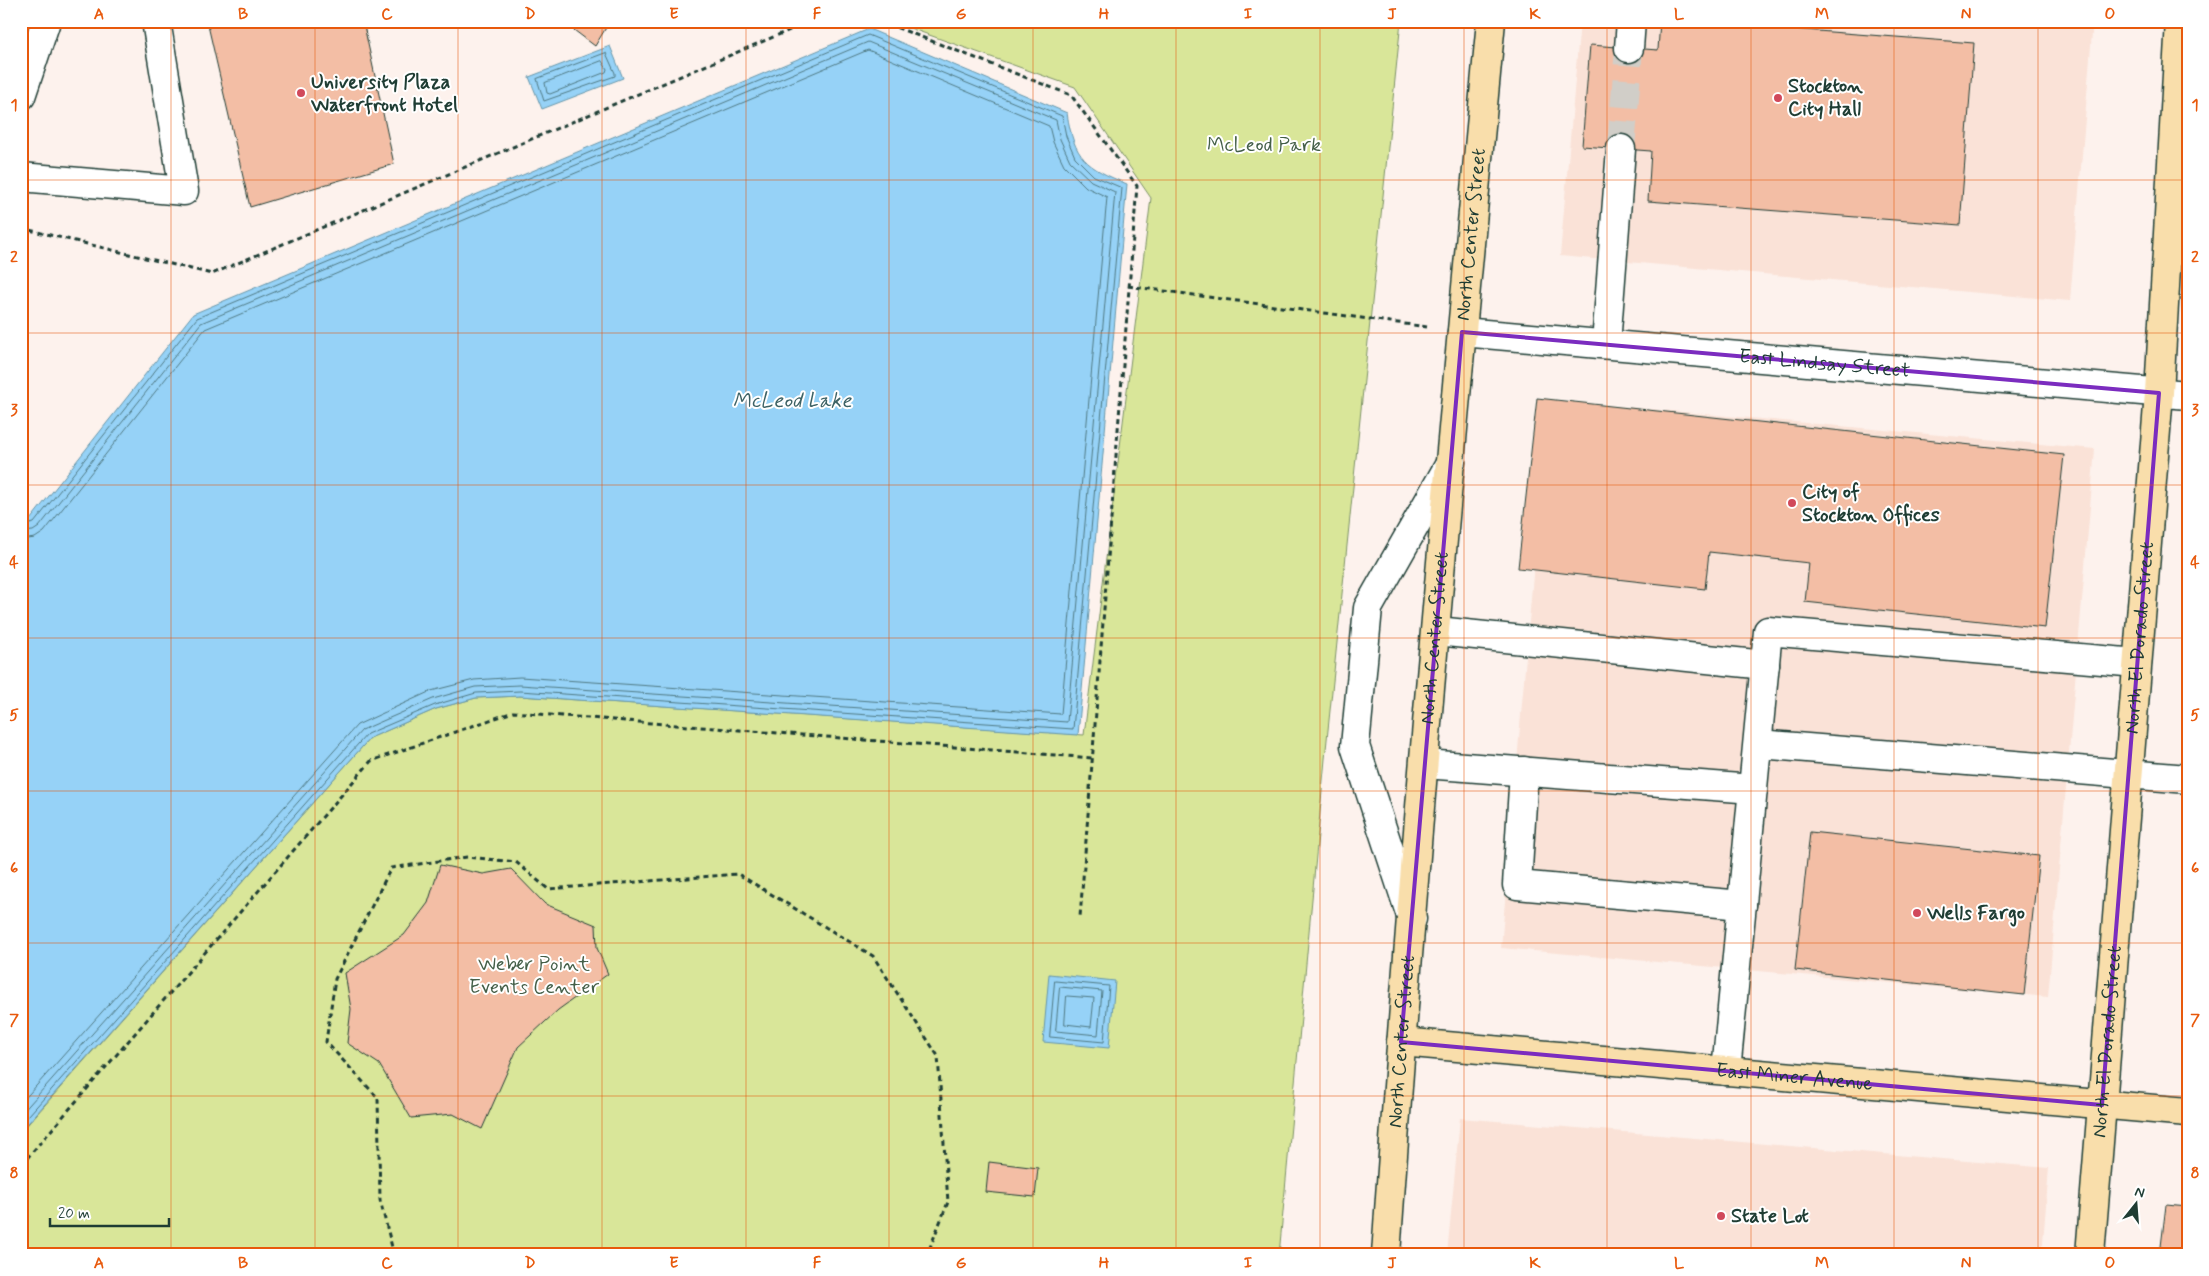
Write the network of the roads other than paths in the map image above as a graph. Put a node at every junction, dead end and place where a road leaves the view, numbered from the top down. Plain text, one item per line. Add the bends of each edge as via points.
1 (46, 21) edge
2 (156, 21) edge
3 (1491, 21) edge
4 (1631, 21) edge
5 (2180, 21) edge
6 (1629, 48) tunnel mouth
7 (21, 96) edge
8 (1621, 149) tunnel mouth
9 (21, 177) edge
10 (1462, 332) junction
11 (1606, 344) junction
12 (2159, 393) junction
13 (2188, 395) edge
14 (1451, 462) junction
15 (1436, 631) junction
16 (2137, 663) junction
17 (1765, 665) junction
18 (1758, 744) junction
19 (1425, 764) junction
20 (1524, 772) junction
21 (2128, 776) junction
22 (2188, 779) edge
23 (1753, 789) junction
24 (1742, 905) junction
25 (1412, 920) junction
26 (1401, 1042) junction
27 (1726, 1071) junction
28 (2102, 1105) junction
29 (2188, 1112) edge
30 (1386, 1255) edge
31 (2090, 1255) edge

1 - 7 street
2 - 9 street via 184,191
3 - 10 main road, North Center Street
4 - 6 street
5 - 12 main road, North El Dorado Street
8 - 11 street
10 - 11 street, East Lindsay Street
10 - 14 main road, North Center Street
11 - 12 street, East Lindsay Street
12 - 13 street, East Lindsay Street
12 - 16 main road, North El Dorado Street
14 - 15 main road, North Center Street
14 - 25 street via 1368,608 1356,746
15 - 17 street
15 - 19 main road, North Center Street
16 - 17 street via 1768,631
16 - 21 main road, North El Dorado Street
17 - 18 street
18 - 21 street
18 - 23 street
19 - 20 street
19 - 25 main road, North Center Street
20 - 23 street
20 - 24 street via 1517,885
21 - 22 street
21 - 28 main road, North El Dorado Street
23 - 24 street
24 - 27 street
25 - 26 main road, North Center Street
26 - 27 main road, East Miner Avenue
26 - 30 main road, North Center Street
27 - 28 main road, East Miner Avenue
28 - 29 main road, East Miner Avenue
28 - 31 main road, North El Dorado Street

